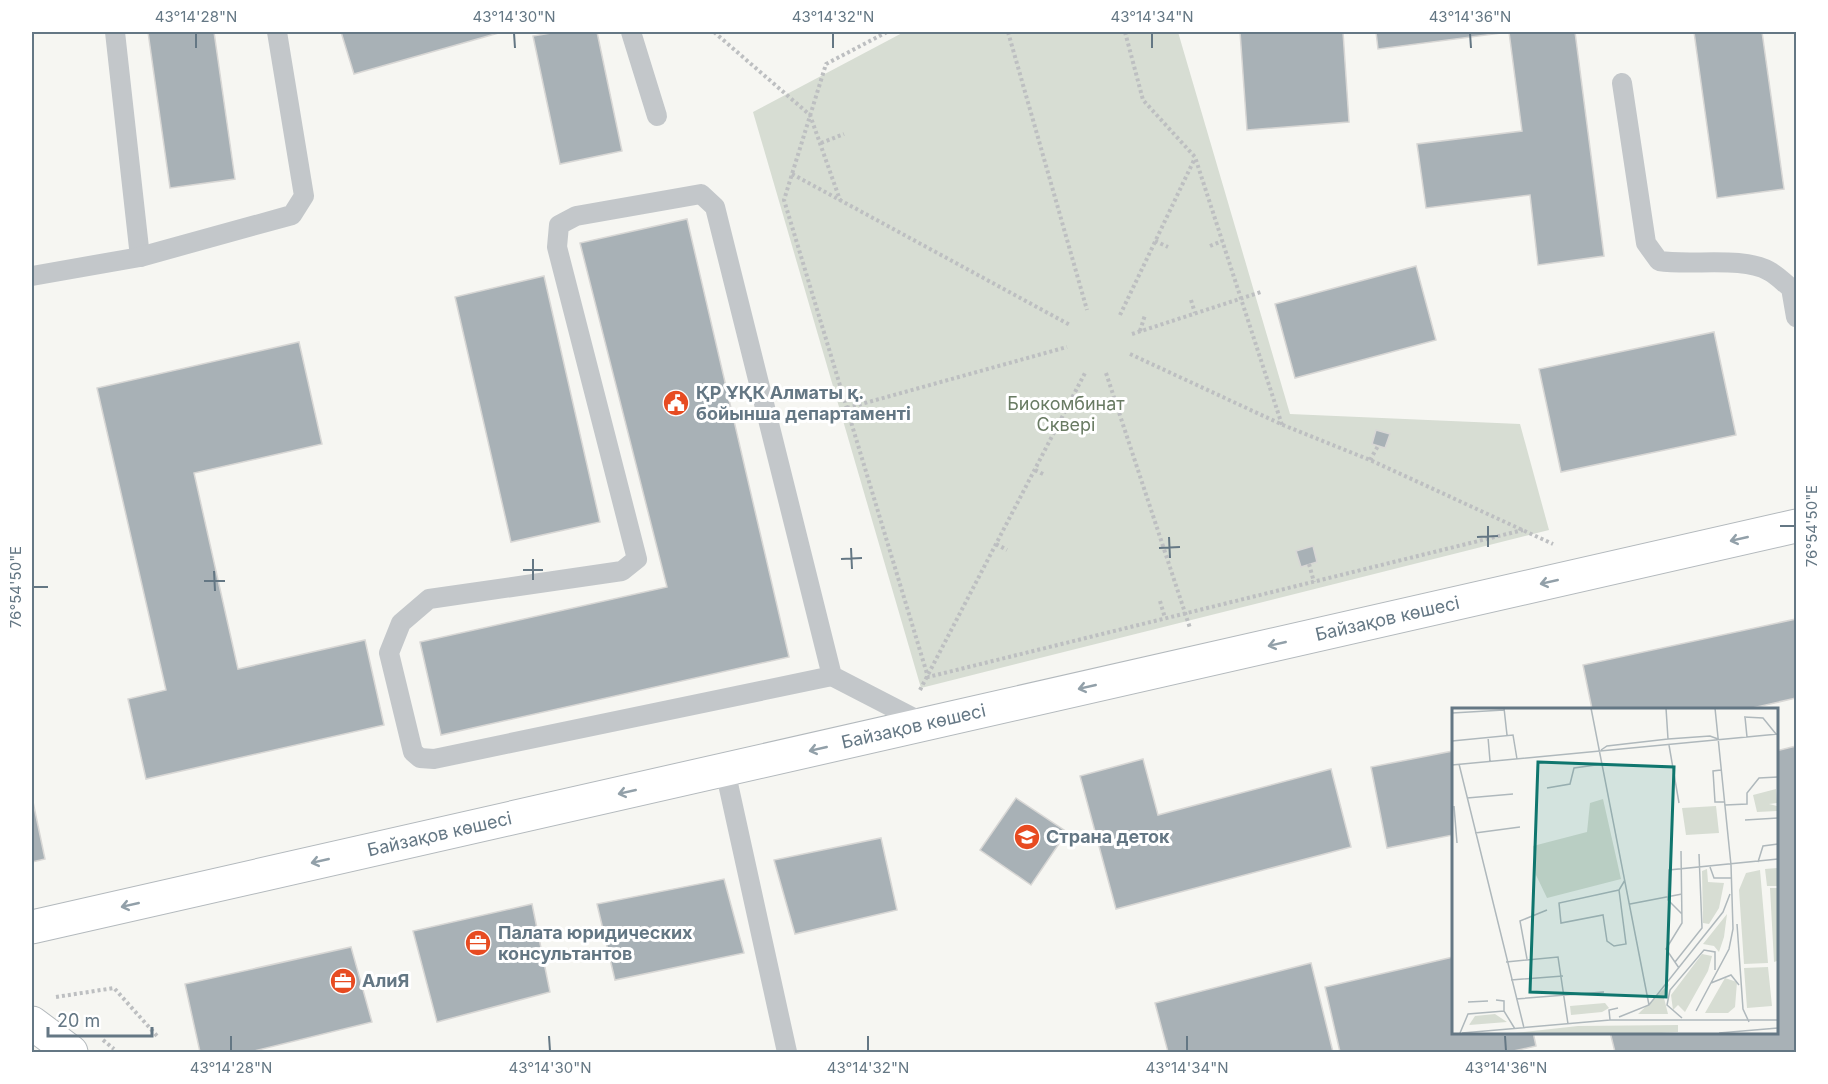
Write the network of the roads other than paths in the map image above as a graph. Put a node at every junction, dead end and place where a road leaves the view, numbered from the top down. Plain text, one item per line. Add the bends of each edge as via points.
1 (115, 32) edge
2 (277, 32) edge
3 (632, 32) edge
4 (1622, 83) dead end
5 (657, 116) dead end
6 (140, 257) junction
7 (32, 276) edge
8 (1797, 317) edge
9 (1797, 526) edge
10 (832, 676) junction
11 (920, 711) junction
12 (725, 770) junction
13 (32, 927) edge
14 (39, 1011) edge
15 (71, 1053) edge
16 (787, 1053) edge

1 - 6 lane
2 - 6 lane via 304,196 292,215
3 - 5 lane
4 - 8 lane via 1646,243 1659,261 1742,262 1769,270 1791,288
6 - 7 lane
9 -> 11 street, Байзақов көшесі
10 - 10 lane via 434,759 420,758 413,752 389,652 401,623 429,599 622,571 637,559 558,247 559,225 576,216 701,194 715,207
10 - 11 lane
11 -> 12 street, Байзақов көшесі
12 -> 13 street, Байзақов көшесі
12 - 16 lane
14 - 15 street

